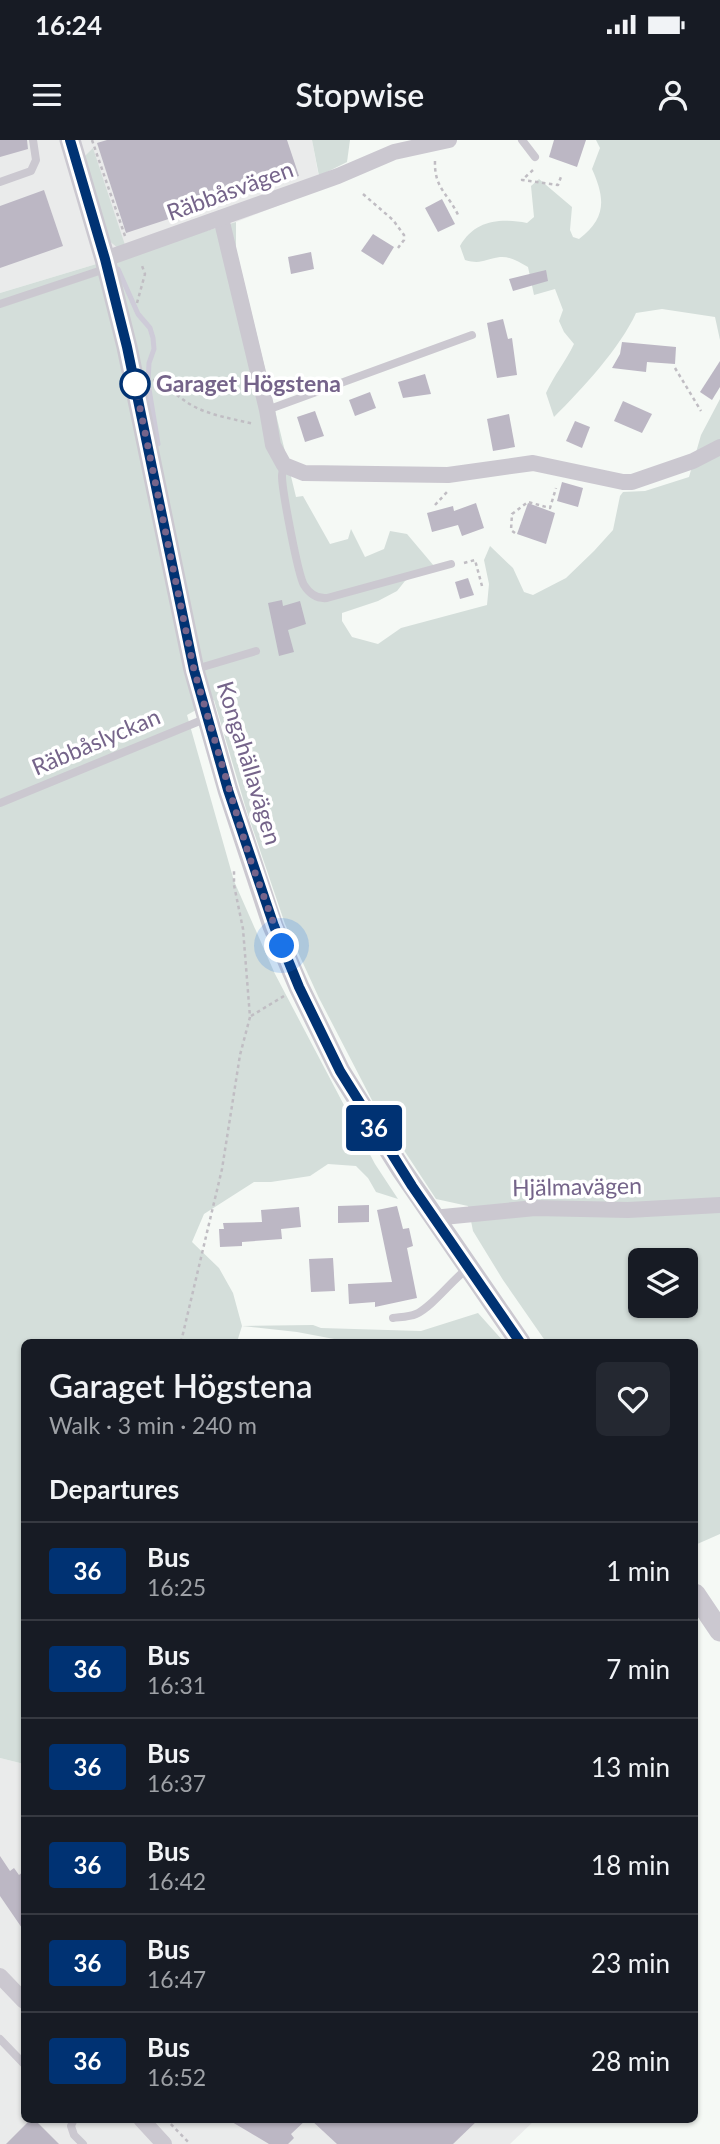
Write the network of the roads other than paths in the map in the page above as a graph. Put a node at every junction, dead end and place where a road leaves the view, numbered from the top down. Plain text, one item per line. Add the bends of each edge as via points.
1 (33, 140) edge
2 (70, 140) edge
3 (449, 140) edge
4 (522, 140) edge
5 (535, 158) road end
6 (0, 182) edge
7 (221, 218) junction
8 (107, 263) junction
9 (0, 304) edge
10 (472, 335) dead end
11 (267, 410) junction
12 (720, 447) edge
13 (284, 465) junction
14 (451, 564) road end
15 (256, 651) dead end
16 (194, 670) junction
17 (207, 718) junction
18 (0, 803) edge
19 (720, 1205) edge
20 (436, 1222) junction
21 (468, 1268) junction
22 (393, 1318) dead end
23 (518, 1339) edge
24 (698, 1598) edge
25 (720, 1631) edge
26 (0, 1976) edge
27 (21, 1998) edge
28 (0, 2039) edge
29 (21, 2061) edge
30 (72, 2123) edge
31 (145, 2123) edge
32 (83, 2144) edge
33 (164, 2144) edge

1 - 6 lane via 36,160 31,170
2 - 8 street, Kongahällavägen
3 - 7 street, Räbbåsvägen via 394,152
4 - 5 lane
7 - 8 street, Räbbåsvägen
7 - 11 street
8 - 9 lane
8 - 16 street, Kongahällavägen
10 - 11 lane
11 - 13 street via 273,445
12 - 13 street via 632,482 533,463 448,475 304,473
13 - 14 lane via 284,493 299,569 303,584 315,596 327,598
15 - 16 lane
16 - 17 street, Kongahällavägen
17 - 18 lane, Räbbåslyckan
17 - 20 street, Kongahällavägen via 249,856 299,987 340,1071
19 - 20 street, Hjälmavägen via 628,1210 535,1208 443,1217
20 - 21 street, Kongahällavägen
21 - 22 lane via 424,1309
21 - 23 street, Kongahällavägen
24 - 25 street
26 - 27 street
28 - 29 lane
30 - 32 lane via 74,2135
31 - 33 street

